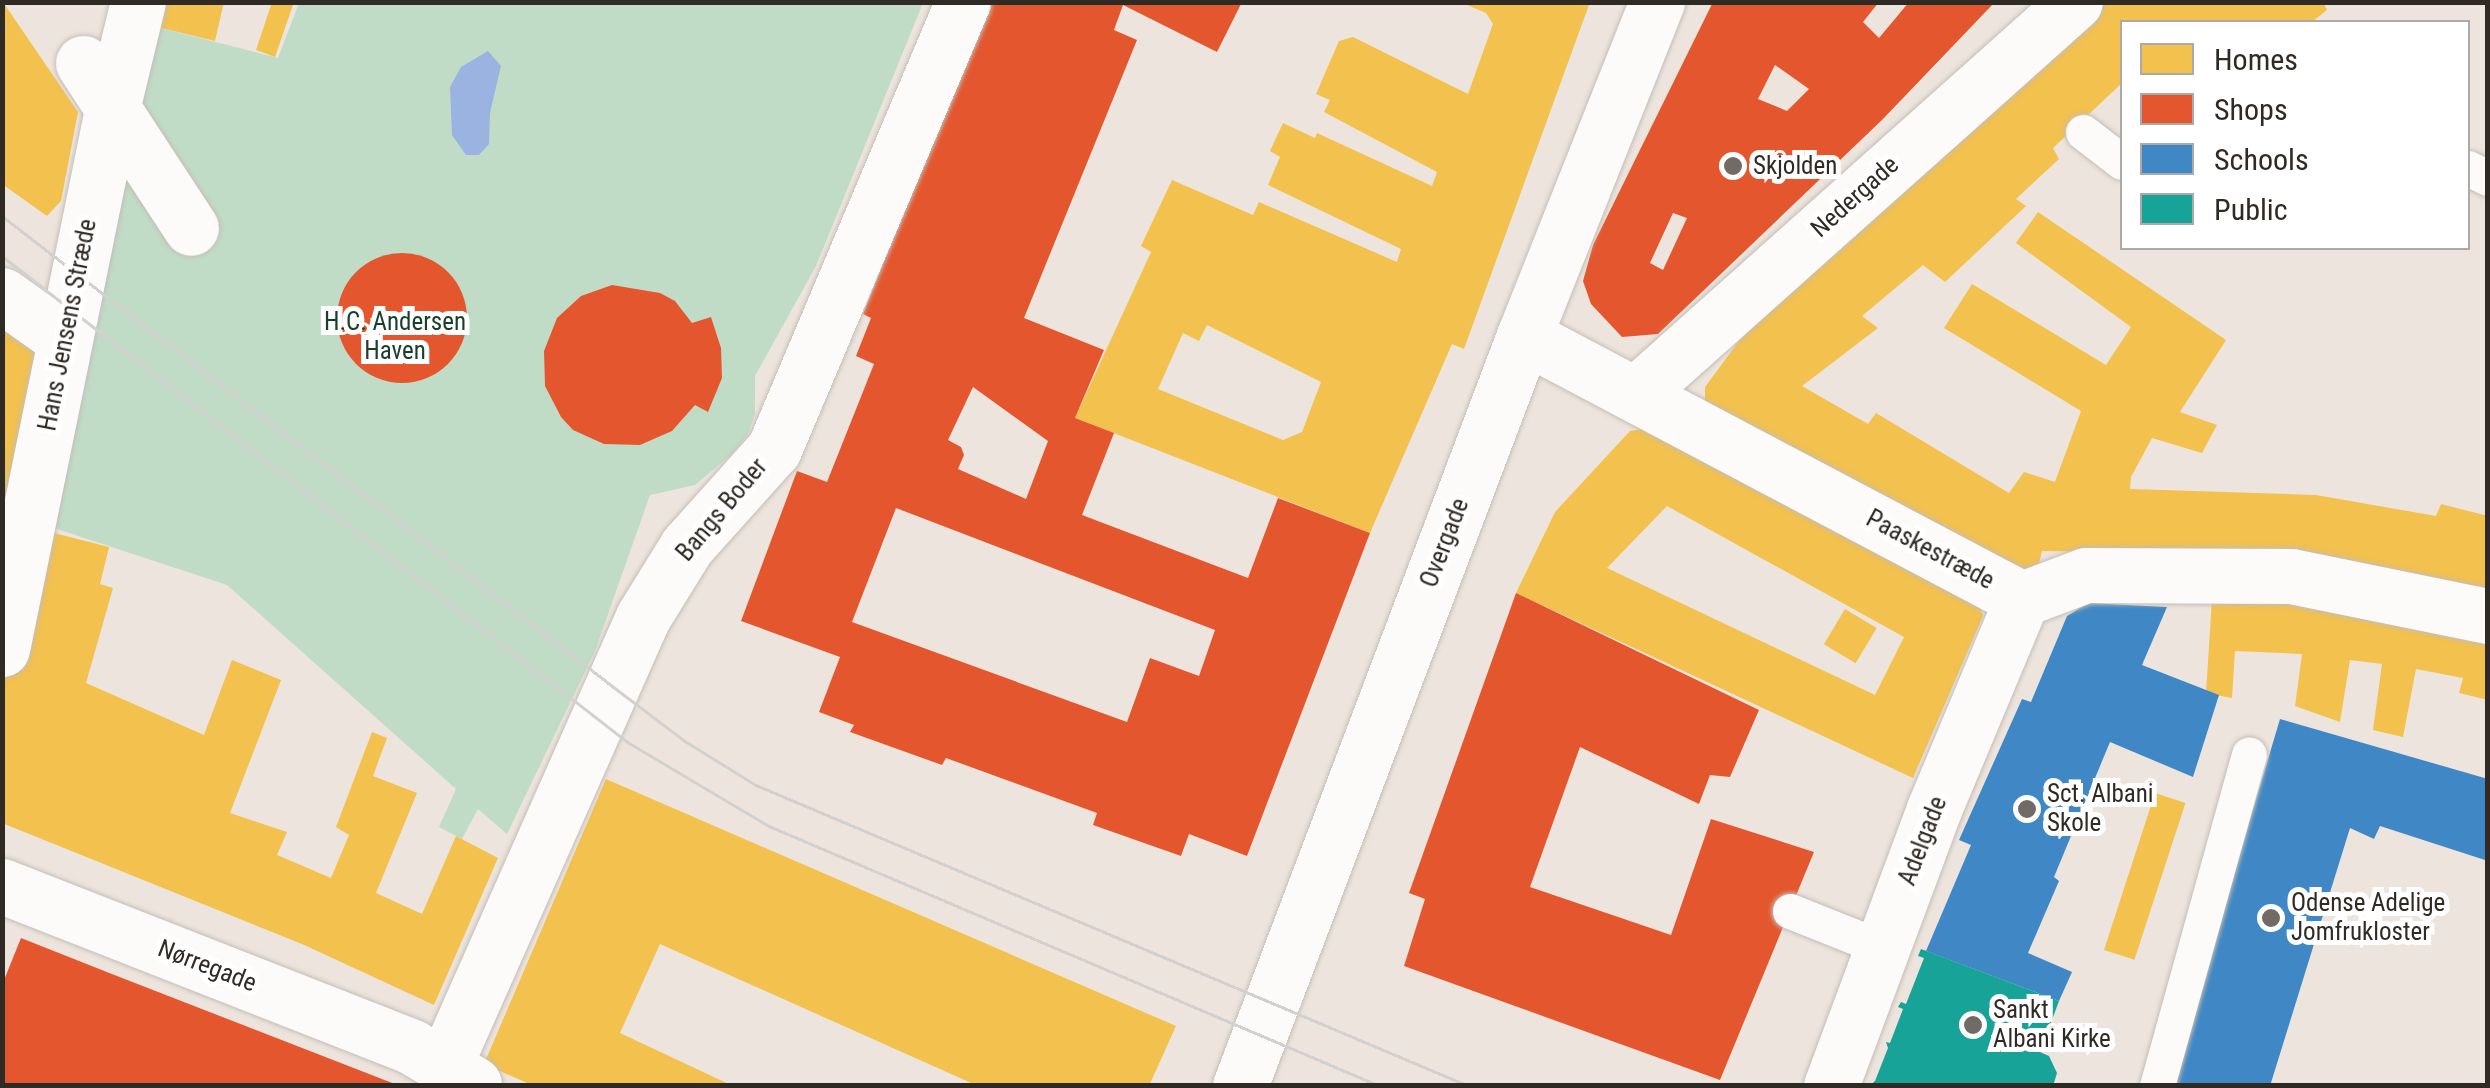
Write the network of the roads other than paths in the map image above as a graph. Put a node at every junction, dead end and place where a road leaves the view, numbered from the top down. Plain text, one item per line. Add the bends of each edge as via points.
1 (138, 2) edge
2 (963, 2) edge
3 (1656, 2) edge
4 (2075, 2) edge
5 (98, 84) junction
6 (2083, 132) dead end
7 (2120, 160) edge
8 (190, 228) dead end
9 (2, 295) edge
10 (1524, 336) junction
11 (65, 340) junction
12 (1637, 394) junction
13 (2022, 599) junction
14 (2488, 616) edge
15 (2, 649) edge
16 (2249, 755) dead end
17 (2, 886) edge
18 (1790, 912) dead end
19 (1883, 948) junction
20 (444, 1066) edge
21 (1240, 1086) edge
22 (1832, 1086) edge
23 (2157, 1086) edge

1 - 5 street, Hans Jensens Stræde
2 - 20 street, Bangs Boder via 774,449 688,546 636,630
3 - 10 street, Overgade
4 - 12 street, Nedergade
5 - 8 street
5 - 11 street, Hans Jensens Stræde
6 - 7 lane
9 - 11 street
10 - 12 street, Paaskestræde
10 - 21 street, Overgade
11 - 15 street, Hans Jensens Stræde
12 - 13 street, Paaskestræde
13 - 14 street, Paaskestræde via 2086,575 2291,576
13 - 19 street, Adelgade
16 - 23 lane
17 - 20 street, Nørregade
18 - 19 lane
19 - 22 street, Adelgade

